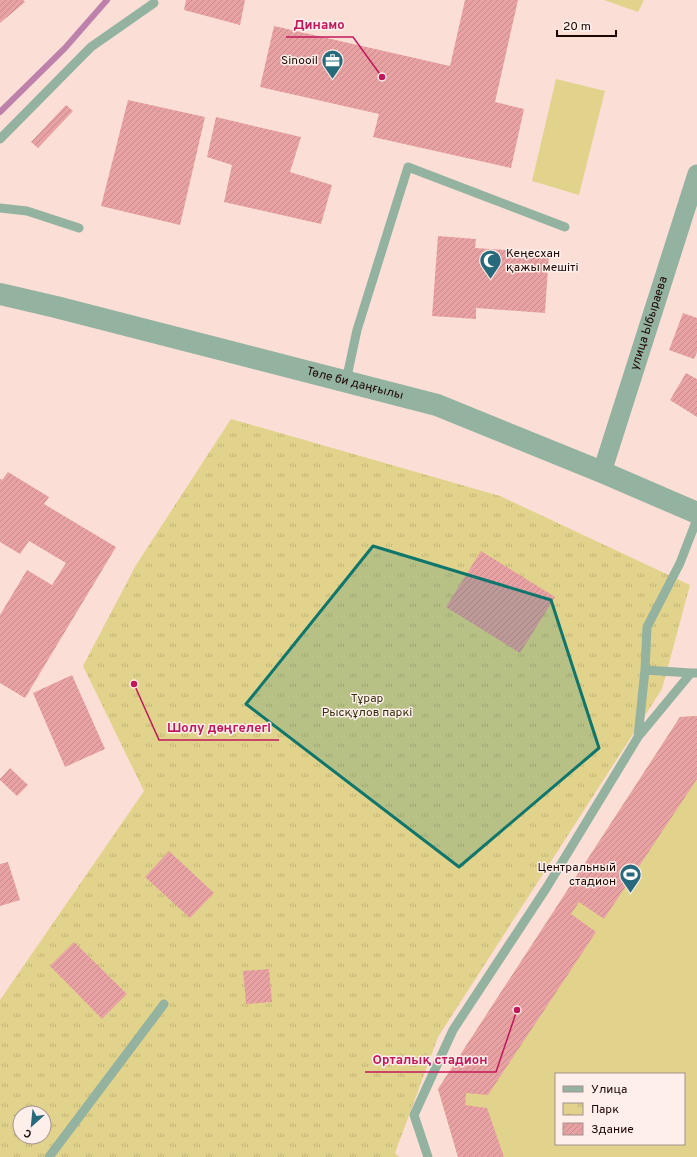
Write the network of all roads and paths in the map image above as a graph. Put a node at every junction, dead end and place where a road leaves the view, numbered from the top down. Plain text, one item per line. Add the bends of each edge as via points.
1 (154, 2) dead end
2 (0, 140) edge
3 (697, 174) edge
4 (0, 208) edge
5 (564, 227) dead end
6 (79, 228) dead end
7 (0, 294) edge
8 (346, 381) junction
9 (602, 472) junction
10 (697, 513) edge
11 (697, 519) edge
12 (645, 670) junction
13 (694, 673) edge
14 (638, 737) junction
15 (164, 1004) dead end
16 (50, 1157) edge
17 (428, 1157) edge

1 - 2 lane via 92,47
3 - 9 street, улица Ыбыраева
4 - 6 lane via 27,210
5 - 8 lane via 408,167 357,330
7 - 8 street, Төле би даңғылы
8 - 9 street, Төле би даңғылы via 437,405
9 - 10 street, Төле би даңғылы
11 - 12 lane via 680,563 647,627
12 - 13 lane
12 - 14 lane
13 - 14 lane
14 - 17 lane via 547,887 453,1030 414,1115
15 - 16 lane

